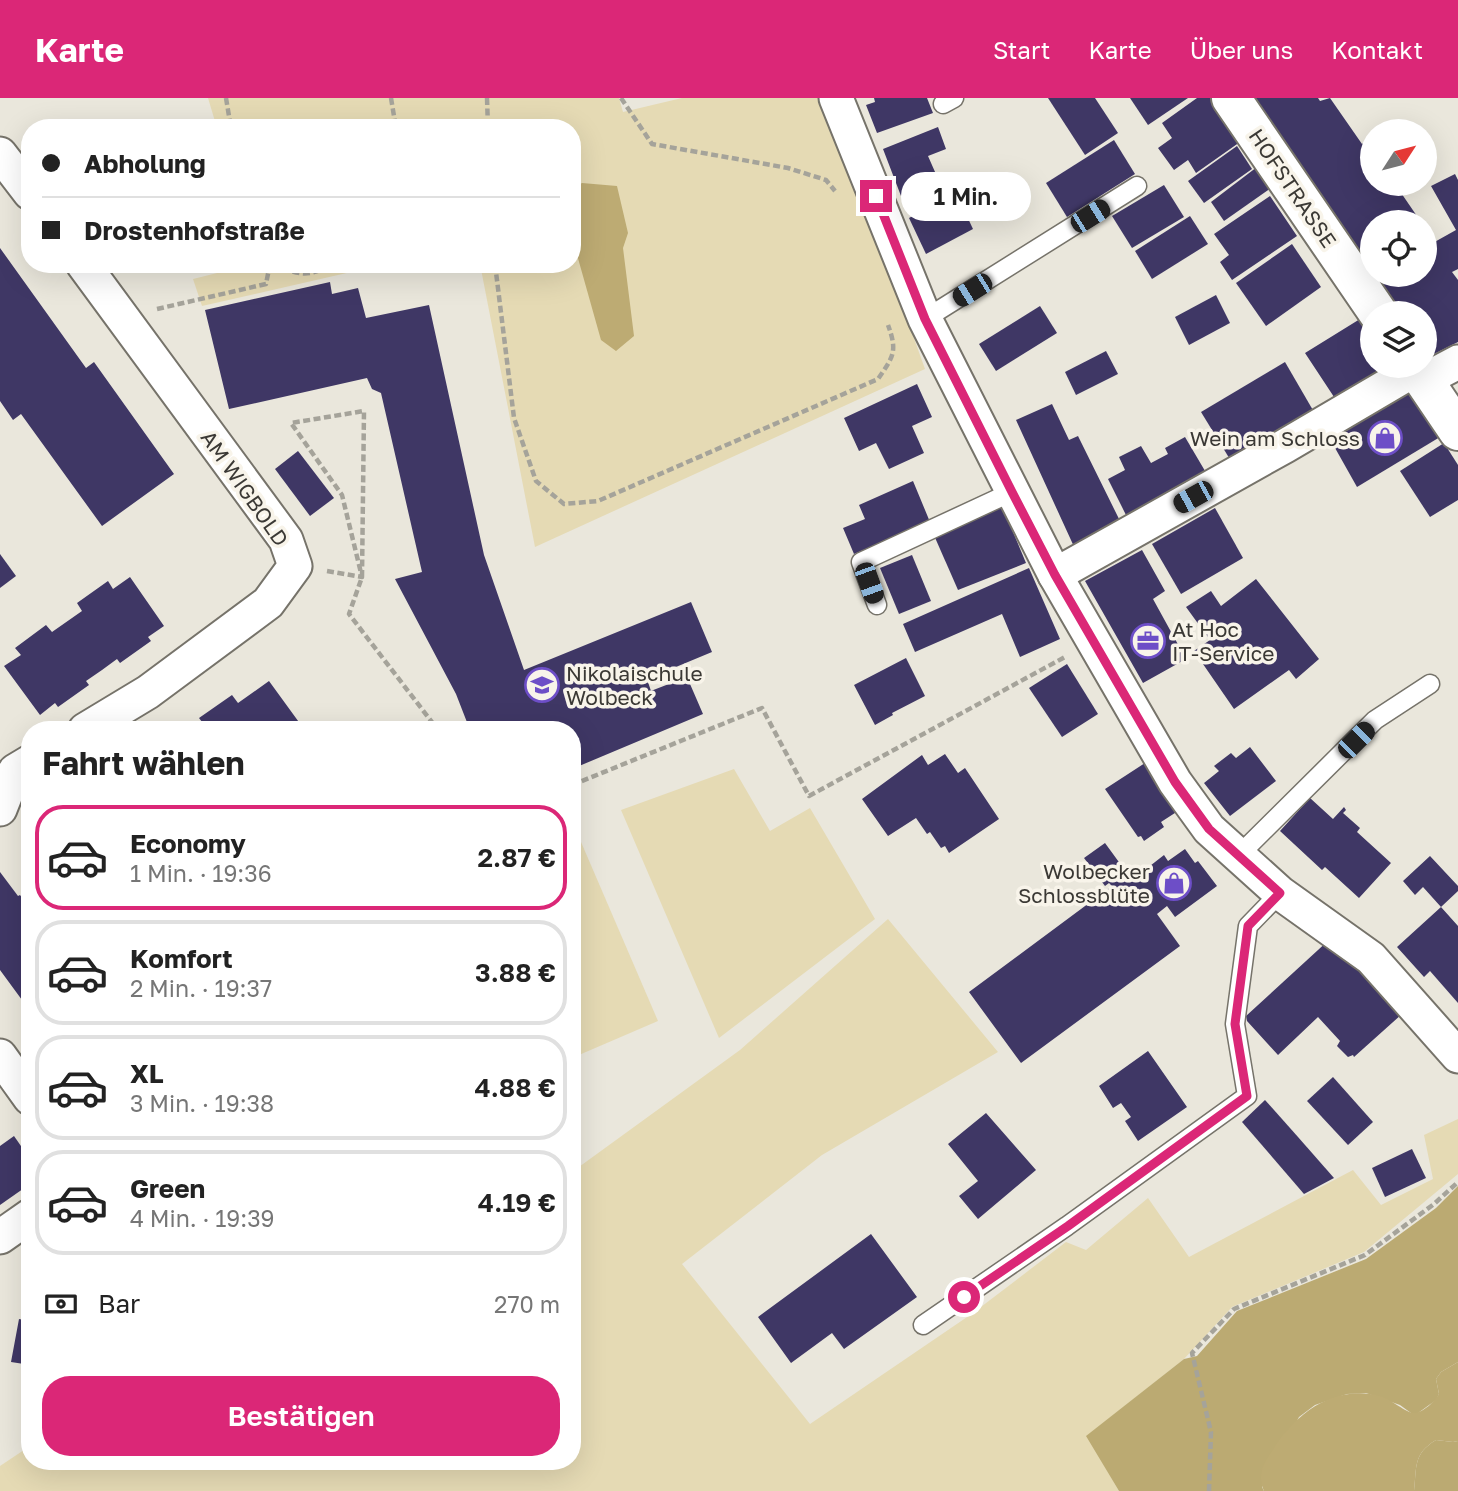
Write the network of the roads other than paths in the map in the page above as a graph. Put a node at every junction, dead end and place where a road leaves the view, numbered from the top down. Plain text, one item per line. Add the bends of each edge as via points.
1 (836, 98) edge
2 (1231, 98) edge
3 (0, 154) edge
4 (21, 181) edge
5 (1137, 186) dead end
6 (90, 273) edge
7 (1370, 301) edge
8 (925, 319) junction
9 (1458, 362) edge
10 (1437, 367) edge
11 (1407, 378) edge
12 (1422, 378) edge
13 (1458, 431) edge
14 (1012, 492) junction
15 (1055, 575) junction
16 (877, 604) dead end
17 (1430, 684) dead end
18 (100, 721) edge
19 (15, 761) edge
20 (0, 809) edge
21 (1238, 856) junction
22 (1280, 893) junction
23 (0, 1056) edge
24 (1458, 1056) edge
25 (21, 1085) edge
26 (21, 1222) edge
27 (0, 1237) edge
28 (923, 1325) dead end

1 - 8 street
2 - 7 street, HOFSTRASSE
3 - 4 street
5 - 8 lane
6 - 18 street, AM WIGBOLD via 286,540 295,566 268,603 148,692
8 - 14 street
9 - 10 street
11 - 15 street
12 - 13 street
14 - 15 street
14 - 16 lane via 861,562
15 - 21 street via 1175,782 1209,829
17 - 21 lane via 1375,720
19 - 20 street
21 - 22 street
22 - 24 street via 1371,958
22 - 28 lane via 1248,926 1235,1024 1247,1096
23 - 25 street
26 - 27 street

